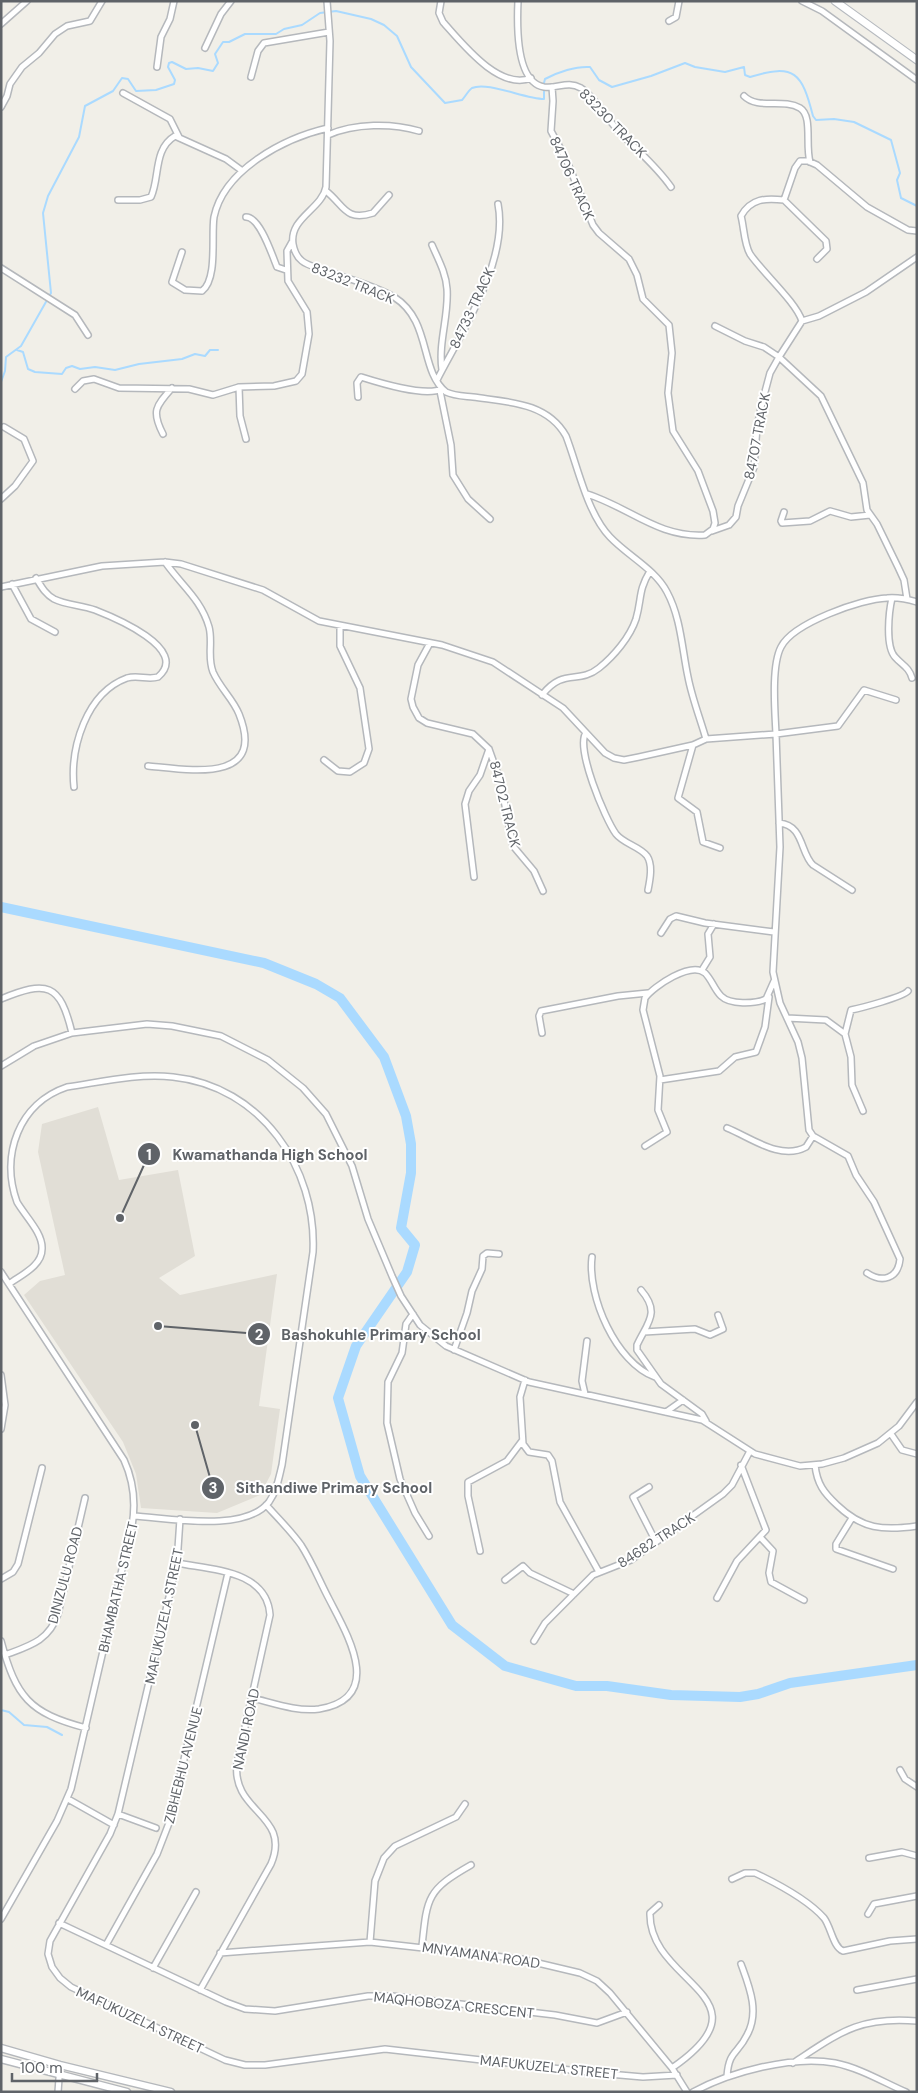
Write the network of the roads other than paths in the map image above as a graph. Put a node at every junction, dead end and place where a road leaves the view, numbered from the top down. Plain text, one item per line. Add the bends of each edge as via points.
1 (27, 1) edge
2 (102, 1) edge
3 (174, 1) edge
4 (232, 1) edge
5 (327, 1) edge
6 (441, 1) edge
7 (518, 1) edge
8 (679, 1) edge
9 (802, 1) edge
10 (835, 1) edge
11 (669, 21) dead end
12 (1, 24) edge
13 (329, 32) junction
14 (205, 48) dead end
15 (917, 60) edge
16 (157, 66) dead end
17 (251, 77) dead end
18 (531, 78) junction
19 (917, 80) edge
20 (552, 87) junction
21 (123, 92) dead end
22 (744, 96) dead end
23 (1, 107) edge
24 (328, 128) junction
25 (419, 131) dead end
26 (328, 134) junction
27 (179, 137) junction
28 (810, 162) junction
29 (241, 170) junction
30 (670, 187) dead end
31 (326, 191) junction
32 (389, 195) dead end
33 (118, 200) dead end
34 (784, 200) junction
35 (498, 204) dead end
36 (246, 216) dead end
37 (917, 231) edge
38 (292, 241) junction
39 (432, 245) dead end
40 (182, 252) dead end
41 (917, 256) edge
42 (817, 259) dead end
43 (1, 268) edge
44 (286, 270) junction
45 (802, 321) junction
46 (715, 326) dead end
47 (88, 335) dead end
48 (780, 356) junction
49 (442, 370) junction
50 (437, 380) junction
51 (239, 387) junction
52 (172, 388) junction
53 (75, 389) dead end
54 (441, 390) junction
55 (358, 397) dead end
56 (4, 427) dead end
57 (163, 434) dead end
58 (246, 439) dead end
59 (587, 494) junction
60 (1, 499) edge
61 (784, 512) dead end
62 (870, 514) junction
63 (490, 519) dead end
64 (712, 530) junction
65 (166, 562) junction
66 (650, 571) junction
67 (36, 578) junction
68 (12, 584) junction
69 (1, 587) edge
70 (892, 598) junction
71 (907, 599) junction
72 (917, 602) edge
73 (340, 626) junction
74 (55, 632) dead end
75 (430, 643) junction
76 (912, 678) dead end
77 (542, 695) junction
78 (896, 700) dead end
79 (586, 733) junction
80 (776, 734) junction
81 (706, 739) junction
82 (693, 745) junction
83 (489, 749) junction
84 (324, 760) dead end
85 (148, 766) dead end
86 (74, 787) dead end
87 (780, 823) junction
88 (720, 848) dead end
89 (474, 877) dead end
90 (648, 890) dead end
91 (852, 890) dead end
92 (543, 891) dead end
93 (714, 924) junction
94 (774, 932) junction
95 (661, 933) dead end
96 (702, 970) junction
97 (774, 980) junction
98 (908, 991) dead end
99 (648, 994) junction
100 (769, 997) junction
101 (1, 999) edge
102 (787, 1018) junction
103 (72, 1033) junction
104 (542, 1033) dead end
105 (845, 1034) junction
106 (1, 1066) edge
107 (660, 1080) junction
108 (863, 1111) dead end
109 (727, 1128) dead end
110 (813, 1136) junction
111 (645, 1146) dead end
112 (499, 1254) dead end
113 (592, 1257) dead end
114 (1, 1272) edge
115 (867, 1273) dead end
116 (9, 1284) junction
117 (642, 1290) dead end
118 (718, 1315) dead end
119 (414, 1316) junction
120 (644, 1332) junction
121 (587, 1341) dead end
122 (454, 1350) junction
123 (1, 1375) edge
124 (656, 1377) junction
125 (525, 1380) junction
126 (585, 1394) junction
127 (683, 1400) junction
128 (917, 1402) edge
129 (666, 1412) junction
130 (706, 1421) junction
131 (1, 1430) edge
132 (891, 1434) junction
133 (522, 1441) junction
134 (750, 1451) junction
135 (917, 1454) edge
136 (741, 1464) junction
137 (815, 1465) junction
138 (42, 1468) dead end
139 (648, 1487) dead end
140 (85, 1498) dead end
141 (266, 1505) junction
142 (134, 1516) junction
143 (852, 1518) junction
144 (180, 1519) junction
145 (917, 1526) edge
146 (429, 1536) dead end
147 (760, 1537) junction
148 (656, 1542) junction
149 (480, 1551) dead end
150 (177, 1563) junction
151 (893, 1569) dead end
152 (599, 1572) junction
153 (228, 1574) junction
154 (1, 1579) edge
155 (505, 1580) dead end
156 (574, 1594) junction
157 (717, 1598) dead end
158 (804, 1600) dead end
159 (1, 1641) edge
160 (534, 1641) dead end
161 (5, 1655) junction
162 (252, 1698) junction
163 (86, 1728) junction
164 (900, 1770) dead end
165 (917, 1787) edge
166 (68, 1799) junction
167 (465, 1804) dead end
168 (118, 1814) junction
169 (114, 1825) junction
170 (156, 1828) dead end
171 (917, 1856) edge
172 (869, 1858) dead end
173 (471, 1866) dead end
174 (732, 1879) dead end
175 (196, 1892) dead end
176 (917, 1896) edge
177 (659, 1905) dead end
178 (868, 1914) dead end
179 (2, 1915) edge
180 (59, 1923) junction
181 (917, 1939) edge
182 (370, 1942) junction
183 (106, 1945) junction
184 (422, 1946) junction
185 (220, 1953) junction
186 (741, 1964) dead end
187 (153, 1968) junction
188 (917, 1979) edge
189 (200, 1990) junction
190 (857, 1990) dead end
191 (627, 2012) junction
192 (917, 2021) edge
193 (1, 2048) edge
194 (1, 2058) edge
195 (793, 2063) junction
196 (60, 2065) junction
197 (672, 2068) junction
198 (58, 2075) junction
199 (676, 2075) junction
200 (727, 2076) junction
201 (58, 2092) edge
202 (126, 2092) edge
203 (171, 2092) edge
204 (687, 2092) edge
205 (693, 2092) edge
206 (906, 2092) edge

1 - 12 street
2 - 23 street via 90,21 62,28 22,67 10,84 8,96
3 - 16 street via 170,19 160,36
4 - 14 street via 220,14
5 - 13 street
6 - 18 street via 439,13 443,22 492,70 519,81
7 - 18 street via 518,36 523,63
8 - 11 street via 676,17
9 - 19 street via 822,11
10 - 15 main road
13 - 17 street via 264,43 258,51
13 - 24 street
18 - 20 street, 83230 TRACK via 541,86
20 - 30 street, 83230 TRACK via 564,83 583,89 618,130 657,166
20 - 64 street, 84706 TRACK via 551,130 592,225 629,260 644,299 669,325 672,353 668,393 673,430 693,461 707,492 715,518
21 - 27 street via 170,118
22 - 28 street via 752,102 794,105 803,110 808,118 806,147
24 - 26 street
24 - 29 street via 286,140
25 - 26 street via 389,126 346,128
26 - 31 street
27 - 29 street via 226,159
27 - 33 street via 170,139 157,164 151,197 135,201
28 - 34 street via 804,160 796,165
28 - 37 street via 834,177 870,209 908,230
29 - 40 street via 216,212 211,270 202,291 185,290 172,282
31 - 32 street via 345,212 357,215 373,213
31 - 38 street via 302,218
34 - 42 street via 826,241 827,249
34 - 45 street via 760,199 741,216 749,252 797,310
35 - 49 street, 84733 TRACK via 500,222 493,263 478,301
36 - 44 street via 254,220 277,266
38 - 44 street via 287,251
38 - 50 street, 83232 TRACK via 302,262 387,293 404,306 421,330
39 - 49 street via 447,289
41 - 45 street via 866,292
43 - 47 street via 75,315
44 - 51 street via 289,286 308,317 308,342 301,376 291,383
45 - 48 street, 84707 TRACK
46 - 48 street
48 - 62 street via 821,396 863,482
48 - 64 street, 84707 TRACK via 770,373 756,427 754,467 736,517 729,525
49 - 50 street, 84733 TRACK
50 - 54 street, 83232 TRACK
51 - 52 street via 213,395
51 - 58 street via 240,416
52 - 53 street via 119,388 94,379 81,382
52 - 57 street via 158,404 155,413
54 - 55 street via 405,388 361,377 357,383
54 - 59 street via 453,395 527,405 548,416 566,436
54 - 63 street via 453,475 468,499
56 - 60 street via 24,439 33,461
59 - 64 street, 84707 TRACK via 673,532 695,536
59 - 66 street via 606,532
61 - 62 street via 782,523 810,521 830,511 851,517
62 - 71 street via 902,575
65 - 67 street via 102,566
65 - 73 street via 244,583 314,619
65 - 85 street via 195,596 204,614 211,634 212,670 239,714 246,742 244,752 235,762 209,770
66 - 77 street via 640,588 634,625 612,655 591,673 556,680
66 - 81 street via 670,599
67 - 68 street
67 - 86 street via 54,599 95,610 148,637 163,652 166,662 158,677 135,676 120,681 99,700 78,734
68 - 69 street
68 - 74 street via 31,619
70 - 71 street
70 - 76 street via 888,619 891,650 894,657 906,665
70 - 80 street via 845,608 798,630 785,641 777,659
71 - 72 street
73 - 75 street
73 - 84 street via 340,646 360,688 369,749 364,763 350,772 338,771
75 - 77 street via 493,662
75 - 83 street, 84702 TRACK via 420,659 412,692 411,703 415,711 419,718 432,725 473,734
77 - 79 street via 563,708
78 - 80 street via 864,690 838,726
79 - 82 street via 605,753 619,760
79 - 90 street via 582,742 584,756 608,819 617,835 649,860 651,877
80 - 81 street
80 - 87 street
81 - 82 street
82 - 88 street via 678,798 697,812 703,842
83 - 89 street via 465,804
83 - 92 street, 84702 TRACK via 500,780 513,846 534,871
87 - 91 street via 791,827 813,865
87 - 94 street
93 - 94 street
93 - 95 street via 673,917
93 - 96 street via 708,934 710,957
94 - 97 street
96 - 99 street via 685,971
96 - 100 street via 725,999 758,1002
97 - 100 street
97 - 102 street
98 - 105 street via 899,997 851,1010
99 - 104 street via 618,996 541,1011
99 - 107 street via 643,1010
100 - 107 street via 765,1027 756,1052 735,1057 719,1071
101 - 103 street via 32,988 48,989 64,1004
102 - 105 street via 826,1020
102 - 110 street via 800,1049 806,1081 808,1126
103 - 106 street via 34,1046
103 - 119 street via 147,1024 198,1030 238,1043 293,1078 326,1114 343,1145 358,1181 372,1230 401,1296
105 - 108 street via 851,1057 852,1085
107 - 111 street via 658,1105 667,1132
109 - 110 street via 754,1142 788,1151 806,1147
110 - 115 street via 848,1156 898,1254 899,1262 892,1276 879,1280
112 - 122 street via 483,1256 482,1270 472,1291
113 - 124 street via 592,1274 609,1330 628,1356
114 - 116 street, BHAMBATHA STREET
116 - 141 street via 36,1264 42,1249 40,1238 16,1202 8,1183 8,1143 16,1123 44,1096 67,1086 172,1076 218,1090 258,1115 286,1147 302,1176 314,1231 282,1465 273,1495
116 - 142 street, BHAMBATHA STREET via 124,1460 133,1485
117 - 120 street via 652,1313
118 - 120 street via 723,1329 710,1335 696,1329
119 - 122 street via 426,1331
119 - 146 street via 406,1324 402,1353 388,1382 387,1423 400,1479
120 - 124 street via 637,1350
121 - 126 street via 582,1380
122 - 125 street
123 - 131 street via 5,1405
124 - 127 street
125 - 126 street
125 - 133 street via 520,1397
126 - 129 street
127 - 129 street
127 - 130 street
128 - 132 street
129 - 130 street
130 - 134 street
132 - 135 street via 902,1450
132 - 137 street via 854,1455
133 - 149 street via 511,1459 468,1482
133 - 152 street via 529,1452 548,1455 552,1461 560,1502
134 - 136 street, 84682 TRACK
134 - 137 street via 794,1465
136 - 147 street via 765,1526
136 - 148 street, 84682 TRACK via 729,1488
137 - 143 street via 822,1490
138 - 154 street via 18,1564 13,1572
139 - 148 street via 633,1497
140 - 161 street, DINIZULU ROAD via 58,1614 52,1627 35,1644
141 - 144 street via 234,1520
141 - 162 street via 301,1546 352,1647 358,1671 348,1695 326,1707 303,1709
142 - 144 street
142 - 163 street, BHAMBATHA STREET
143 - 145 street via 876,1527
143 - 151 street via 836,1549
144 - 150 street, MAFUKUZELA STREET
147 - 157 street via 738,1561
147 - 158 street via 773,1550 769,1573 771,1582
148 - 152 street, 84682 TRACK via 622,1564
150 - 153 street, NANDI ROAD
150 - 168 street, MAFUKUZELA STREET
152 - 156 street, 84682 TRACK
153 - 162 street, NANDI ROAD via 245,1578 258,1586 270,1611
153 - 183 street, ZIBHEBHU AVENUE via 169,1823 157,1854
155 - 156 street via 523,1566 530,1573
156 - 160 street, 84682 TRACK via 543,1626
159 - 161 street
161 - 163 street via 18,1688 36,1708 51,1717
162 - 185 street, NANDI ROAD via 236,1780 242,1795 270,1826 276,1843 271,1864
163 - 166 street, BHAMBATHA STREET
164 - 165 street via 905,1779
166 - 169 street
166 - 179 street, BHAMBATHA STREET
167 - 182 street via 456,1817 395,1846 384,1858 375,1882
168 - 169 street, MAFUKUZELA STREET
168 - 170 street
169 - 180 street, MAFUKUZELA STREET
171 - 172 street via 902,1852
173 - 184 street via 444,1881 432,1894 426,1910
174 - 181 street via 745,1873 755,1873 813,1908 827,1923 838,1948 843,1951
175 - 187 street
176 - 178 street via 874,1904
177 - 197 street via 650,1913 651,1932 664,1953 706,2000 713,2022 706,2040
180 - 183 street, MAQHOBOZA CRESCENT
180 - 199 street, MAFUKUZELA STREET via 50,1940 48,1954 52,1967 65,1983 125,2014 236,2063 265,2065 385,2050 606,2074
182 - 184 street, MNYAMANA ROAD
182 - 185 street, MNYAMANA ROAD
183 - 187 street, MAQHOBOZA CRESCENT
184 - 191 street, MNYAMANA ROAD via 521,1959 580,1973 603,1986
185 - 189 street, NANDI ROAD
186 - 200 street via 754,2008 748,2034 730,2057
187 - 189 street, MAQHOBOZA CRESCENT
188 - 190 street
189 - 191 street, MAQHOBOZA CRESCENT via 237,2007 263,2011 379,1995 555,2015 591,2023
191 - 197 street, MNYAMANA ROAD
192 - 195 street via 882,2019 865,2023 825,2042
193 - 196 street
194 - 198 street
195 - 200 street
195 - 206 street via 836,2063
196 - 198 street
196 - 203 street
197 - 199 street, MNYAMANA ROAD
198 - 201 street
198 - 202 street
199 - 204 street, MNYAMANA ROAD
200 - 205 street

